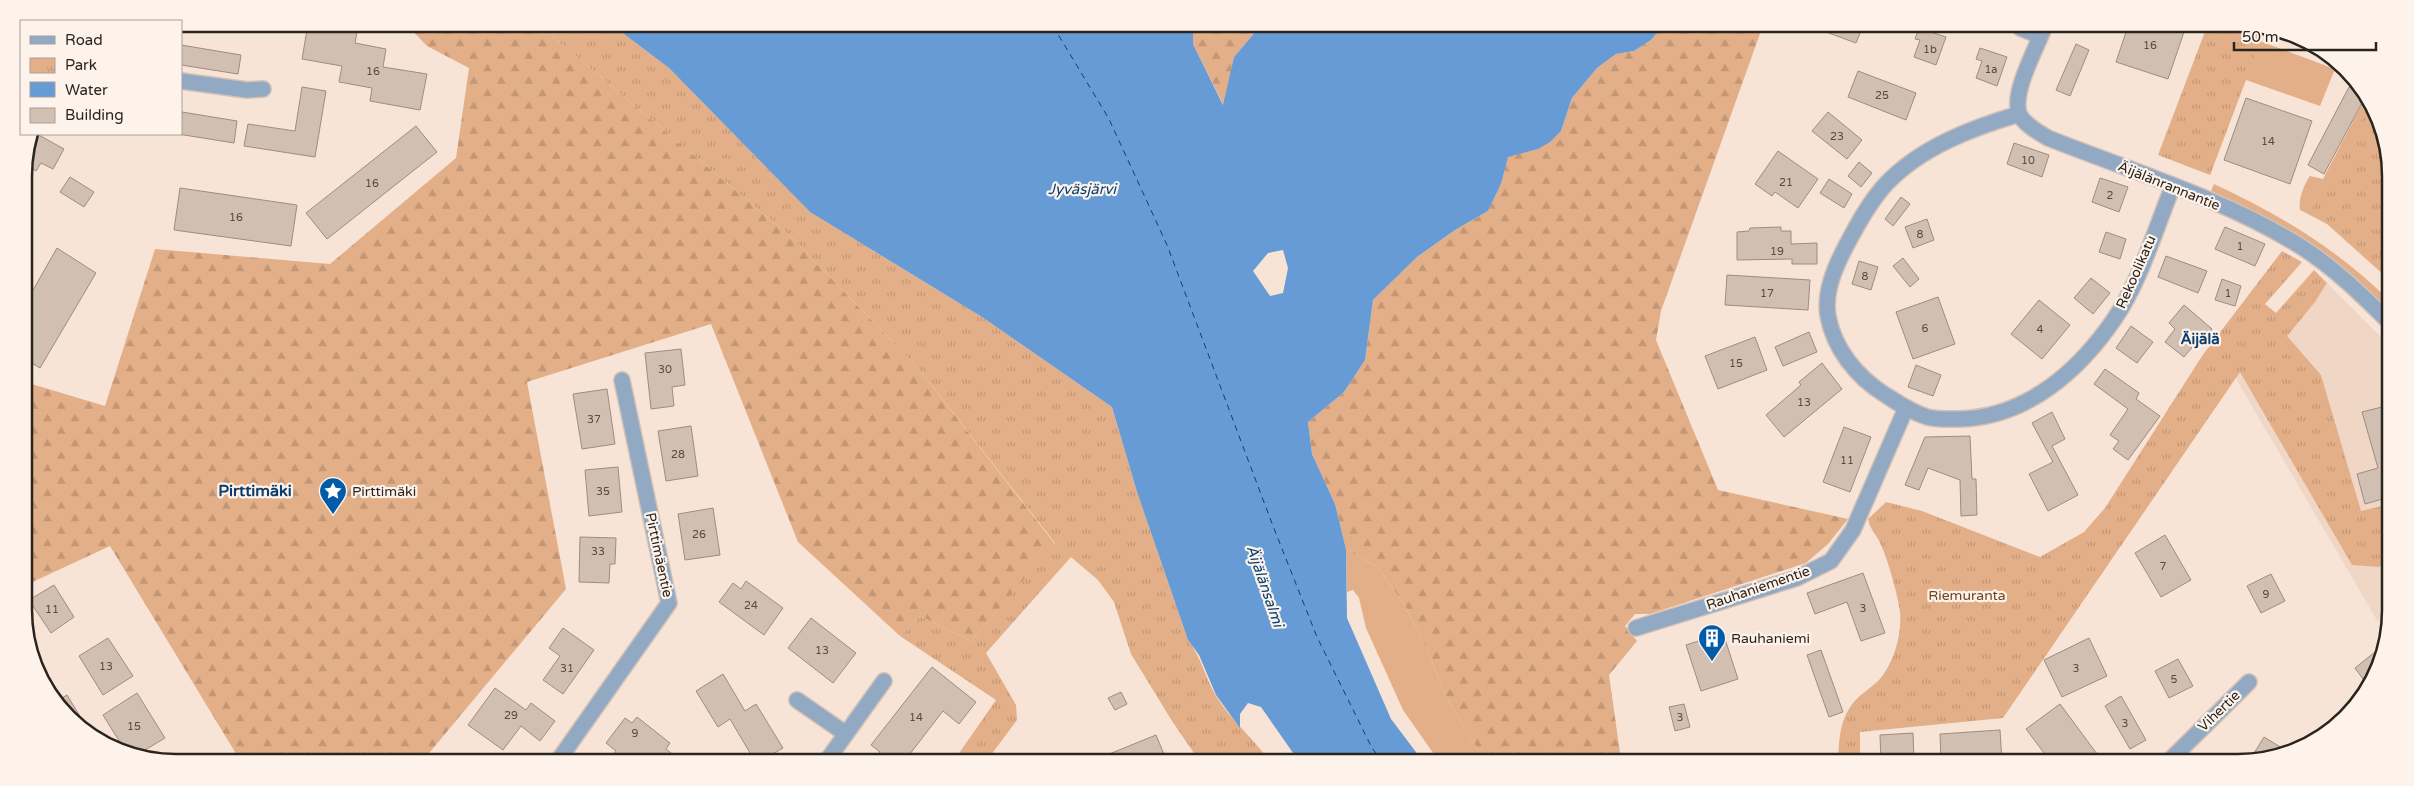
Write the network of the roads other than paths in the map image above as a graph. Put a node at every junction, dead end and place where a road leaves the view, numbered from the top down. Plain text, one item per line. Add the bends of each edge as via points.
1 (2042, 33) edge
2 (182, 81) edge
3 (263, 89) dead end
4 (2020, 114) junction
5 (2173, 186) junction
6 (2382, 316) edge
7 (622, 380) dead end
8 (1906, 408) junction
9 (1636, 628) dead end
10 (884, 682) dead end
11 (2249, 682) dead end
12 (798, 700) dead end
13 (846, 734) junction
14 (2177, 753) edge
15 (563, 754) edge
16 (832, 754) edge

1 - 4 street via 2021,86
2 - 3 street via 247,90
4 - 5 street, Äijälänrannantie via 2032,128 2048,138
4 - 8 street, Rekoolikatu via 1951,138 1886,184 1856,228 1828,290 1828,316 1838,344 1853,369 1874,388
5 - 6 street, Äijälänrannantie via 2264,226 2303,248 2337,272
5 - 8 street, Rekoolikatu via 2129,295 2116,317 2076,365 2052,386 2030,401 1978,418 1928,417
7 - 15 street, Pirttimäentie via 669,603
8 - 9 street, Rauhaniementie via 1853,530 1831,561 1797,578
10 - 13 street
11 - 14 street, Vihertie
12 - 13 street
13 - 16 street

